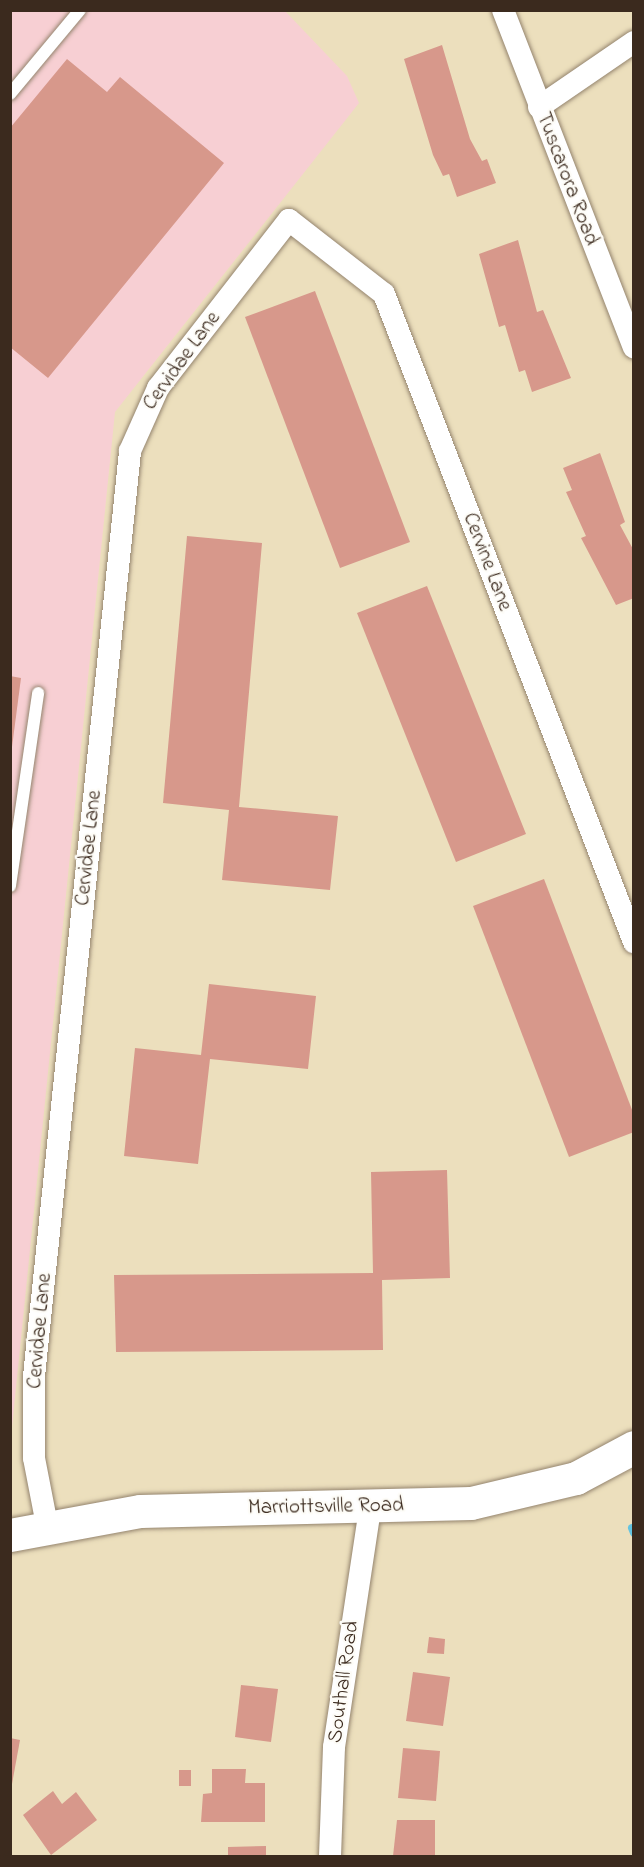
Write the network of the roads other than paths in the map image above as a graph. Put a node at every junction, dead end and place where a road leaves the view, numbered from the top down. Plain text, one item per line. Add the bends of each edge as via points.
1 (80, 10) edge
2 (503, 10) edge
3 (633, 42) edge
4 (10, 94) edge
5 (539, 107) junction
6 (289, 220) joint
7 (633, 347) edge
8 (38, 693) dead end
9 (10, 886) edge
10 (633, 942) edge
11 (633, 1447) edge
12 (370, 1508) junction
13 (47, 1525) junction
14 (10, 1535) edge
15 (330, 1857) edge

1 - 4 lane
2 - 5 street, Tuscarora Road
3 - 5 street
5 - 7 street, Tuscarora Road
6 - 10 street, Cervine Lane via 384,294
6 - 13 street, Cervidae Lane via 158,388 130,451 34,1376 34,1458
8 - 9 lane
11 - 12 main road, Marriottsville Road via 576,1478 528,1494
12 - 13 main road, Marriottsville Road via 140,1511
12 - 15 street, Southall Road via 334,1747
13 - 14 main road, Marriottsville Road

